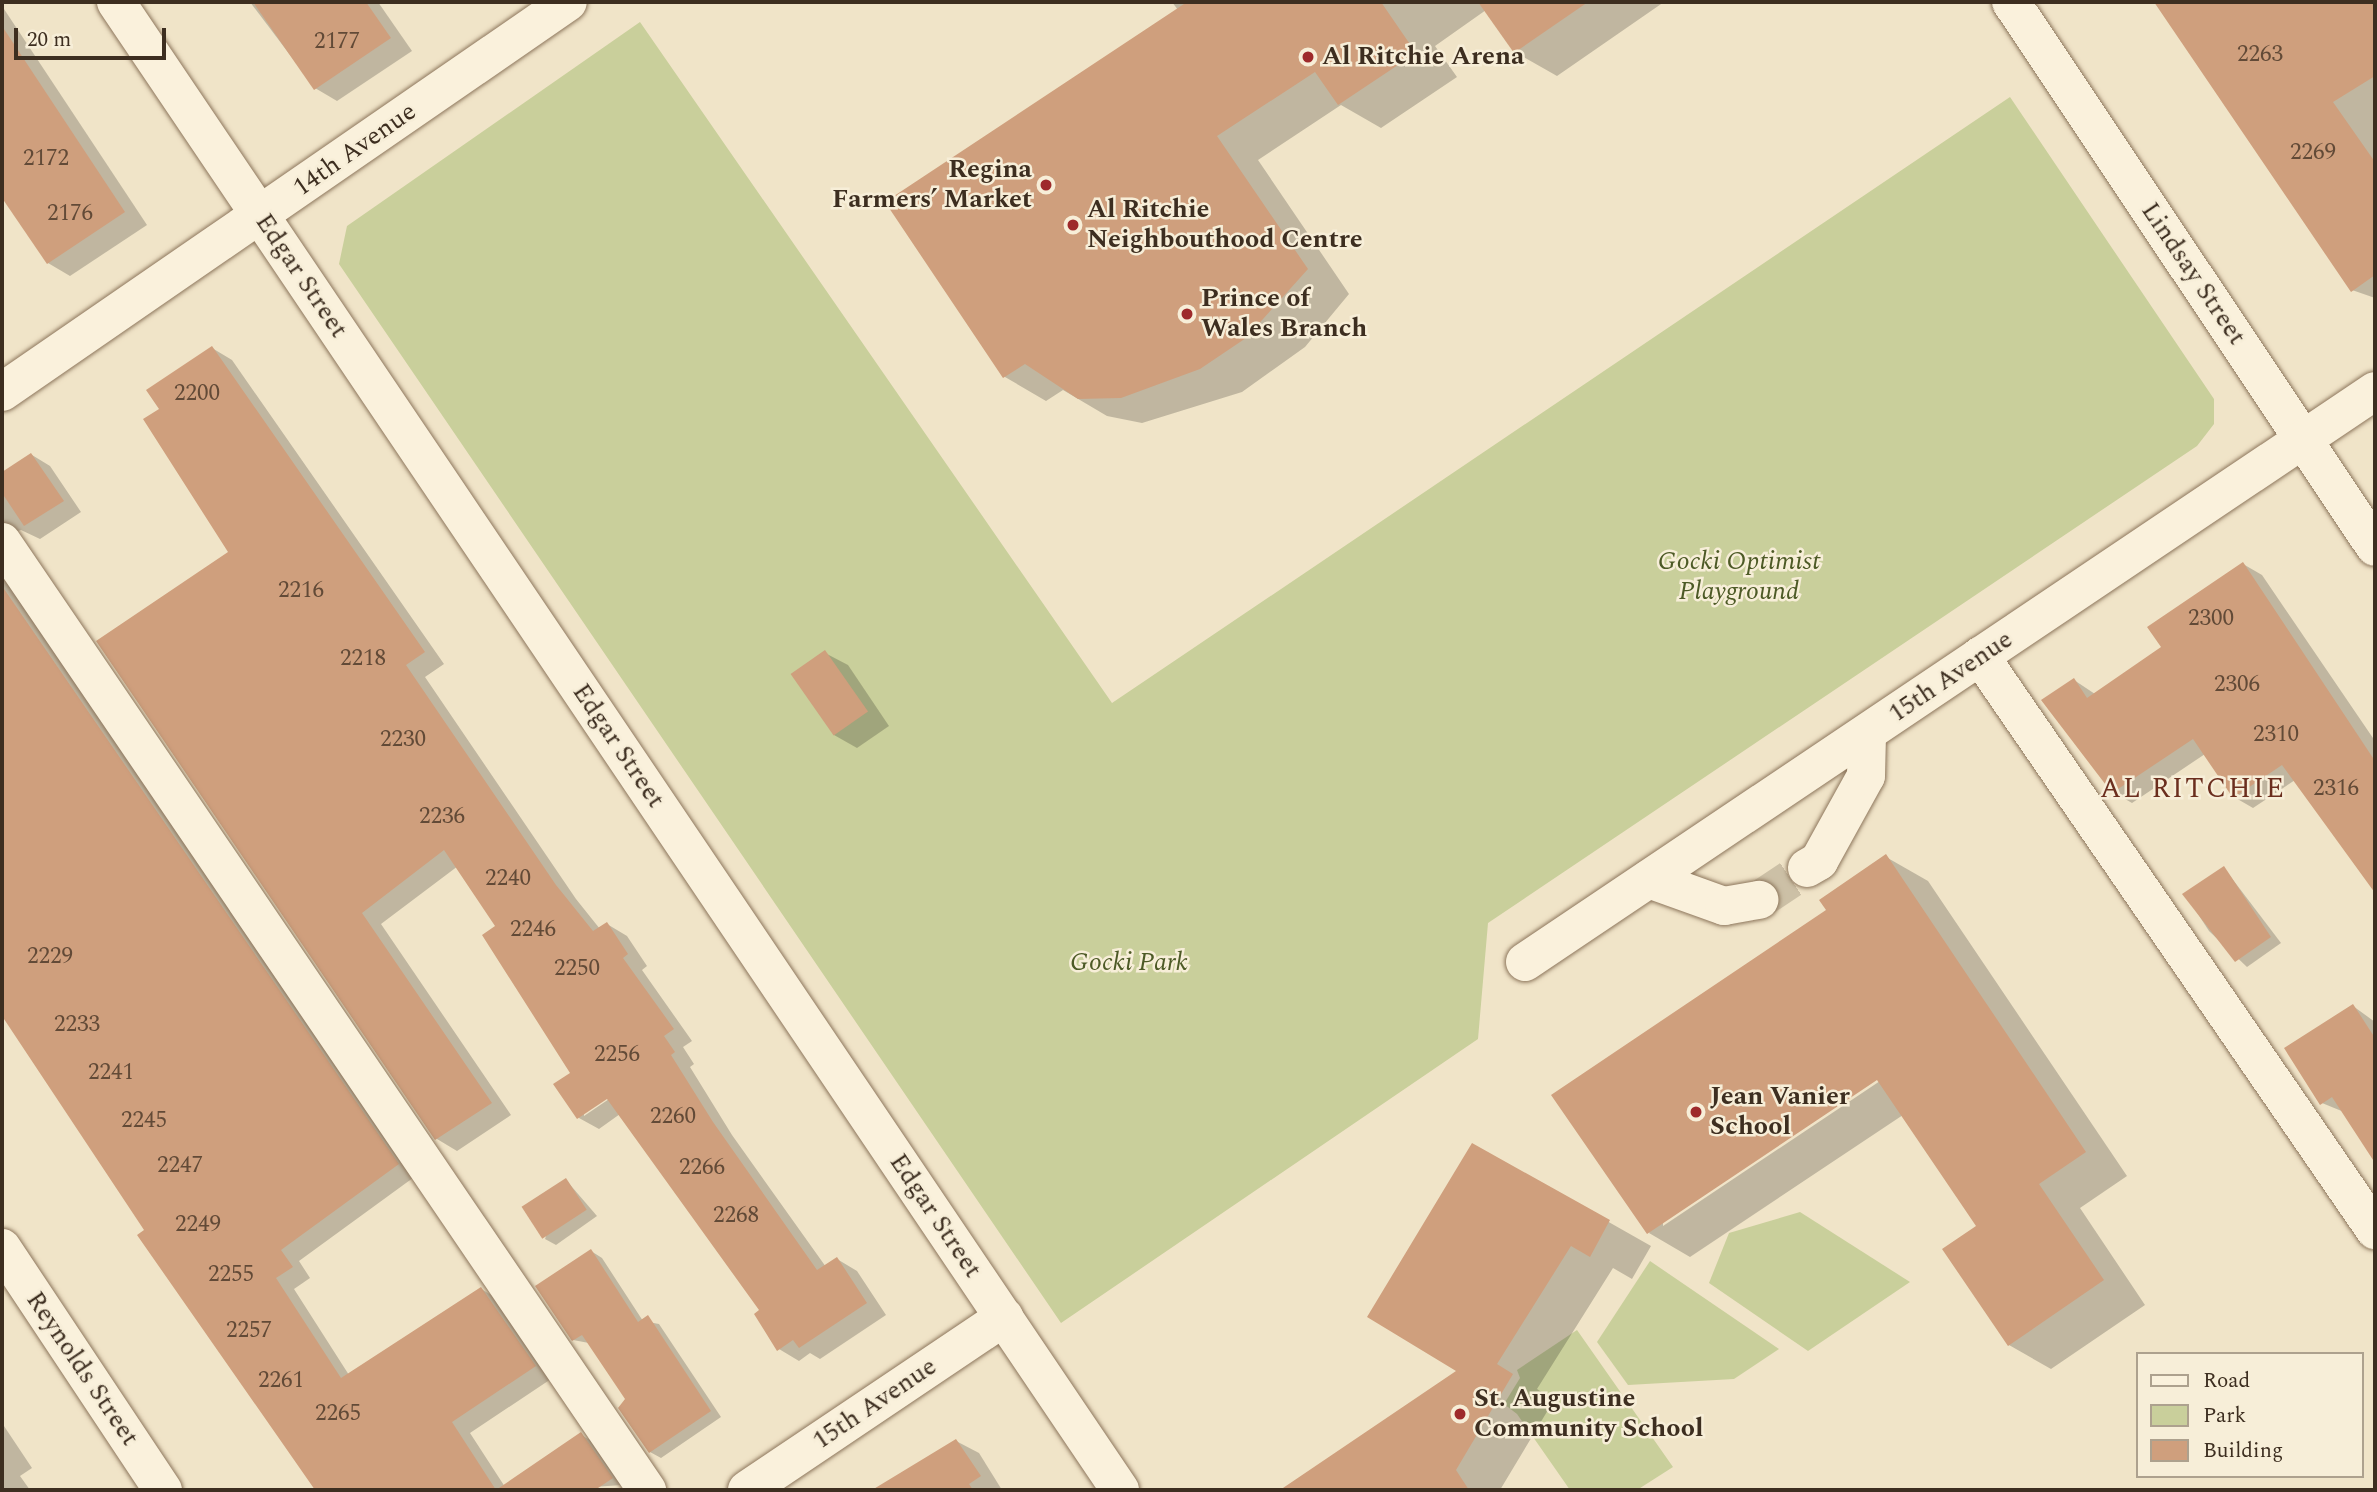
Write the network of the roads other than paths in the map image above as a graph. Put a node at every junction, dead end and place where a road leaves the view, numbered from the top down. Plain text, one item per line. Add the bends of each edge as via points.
1 (116, 2) edge
2 (568, 2) edge
3 (2011, 2) edge
4 (260, 216) junction
5 (2375, 391) edge
6 (2, 392) edge
7 (2303, 439) junction
8 (2, 542) edge
9 (2375, 547) edge
10 (1980, 656) junction
11 (1867, 734) junction
12 (1807, 868) tunnel mouth
13 (1649, 879) junction
14 (1759, 900) tunnel mouth
15 (1525, 962) dead end
16 (2375, 1230) edge
17 (2, 1248) edge
18 (1003, 1317) junction
19 (163, 1490) edge
20 (647, 1490) edge
21 (747, 1490) edge
22 (1120, 1490) edge

1 - 4 street, Edgar Street
2 - 4 street, 14th Avenue
3 - 7 street, Lindsay Street
4 - 6 street, 14th Avenue
4 - 18 street, Edgar Street
5 - 7 street, 15th Avenue
7 - 9 street, Lindsay Street
7 - 10 street, 15th Avenue
8 - 20 street
10 - 11 street, 15th Avenue
10 - 16 street
11 - 12 street via 1866,776 1819,861
11 - 13 street, 15th Avenue
13 - 14 street via 1724,906
13 - 15 street, 15th Avenue
17 - 19 street, Reynolds Street
18 - 21 street, 15th Avenue
18 - 22 street, Edgar Street

